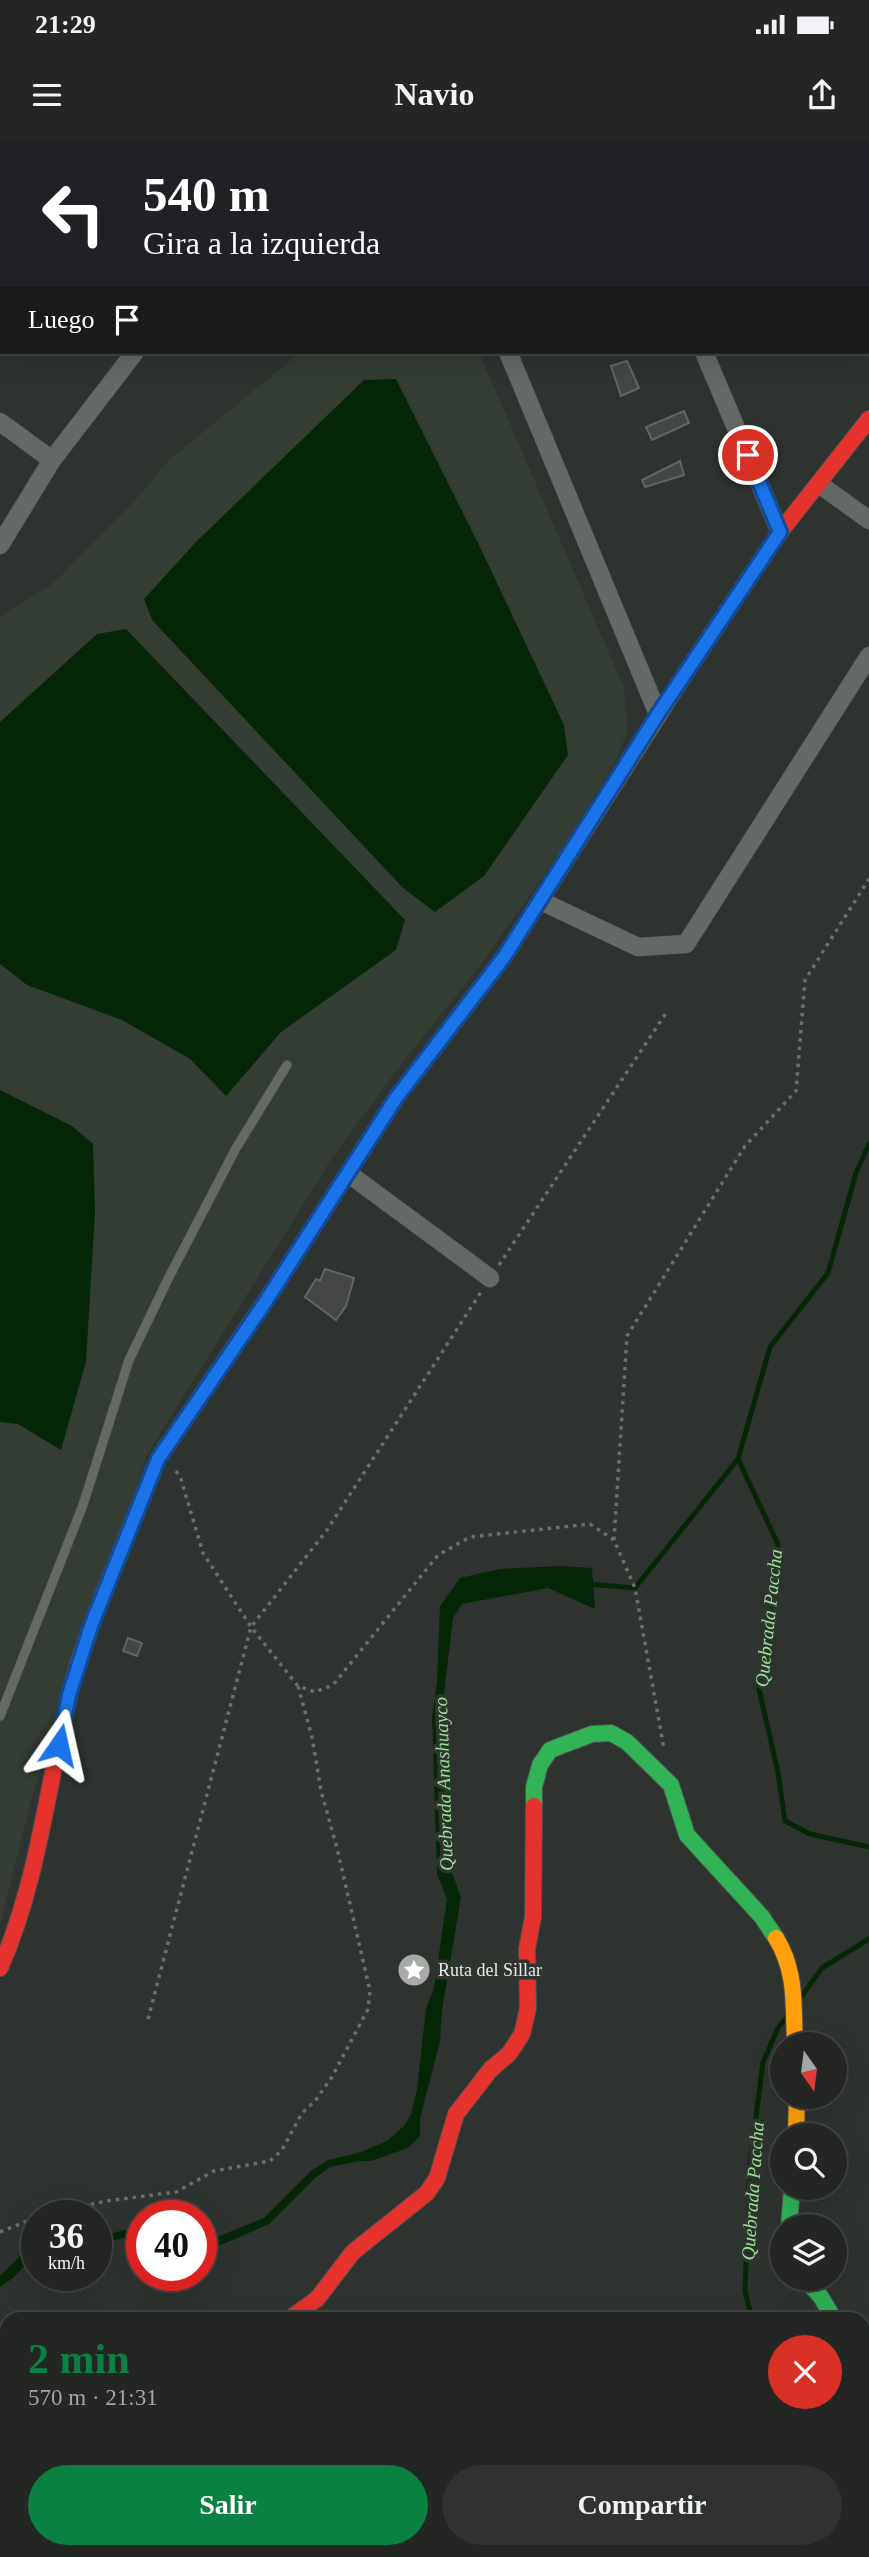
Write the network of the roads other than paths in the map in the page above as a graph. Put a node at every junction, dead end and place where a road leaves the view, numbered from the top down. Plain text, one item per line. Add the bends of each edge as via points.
1 (133, 354) edge
2 (509, 354) edge
3 (705, 354) edge
4 (869, 419) edge
5 (0, 422) edge
6 (52, 460) junction
7 (819, 484) junction
8 (869, 520) edge
9 (780, 532) junction
10 (0, 545) edge
11 (869, 656) edge
12 (658, 714) junction
13 (541, 901) junction
14 (288, 1065) dead end
15 (349, 1174) junction
16 (490, 1279) road end
17 (0, 1716) edge
18 (0, 1968) edge
19 (794, 2032) edge
20 (816, 2291) edge
21 (299, 2312) edge
22 (830, 2312) edge

1 - 6 street
2 - 12 street
3 - 9 street
4 - 7 street
5 - 6 street
6 - 10 street
7 - 8 street
7 - 9 street
9 - 12 street
11 - 13 street via 686,944 638,947
12 - 13 street
13 - 15 street via 396,1098
14 - 17 lane via 235,1150 129,1360 83,1505
15 - 16 street
15 - 18 street via 158,1459 91,1626 69,1695 30,1885
19 - 21 street via 792,1975 783,1950 762,1917 687,1835 671,1785 611,1732 550,1750 534,1787 533,1917 527,1949 528,2008 522,2034 456,2114 437,2179 427,2193 354,2252 317,2299
20 - 22 street

